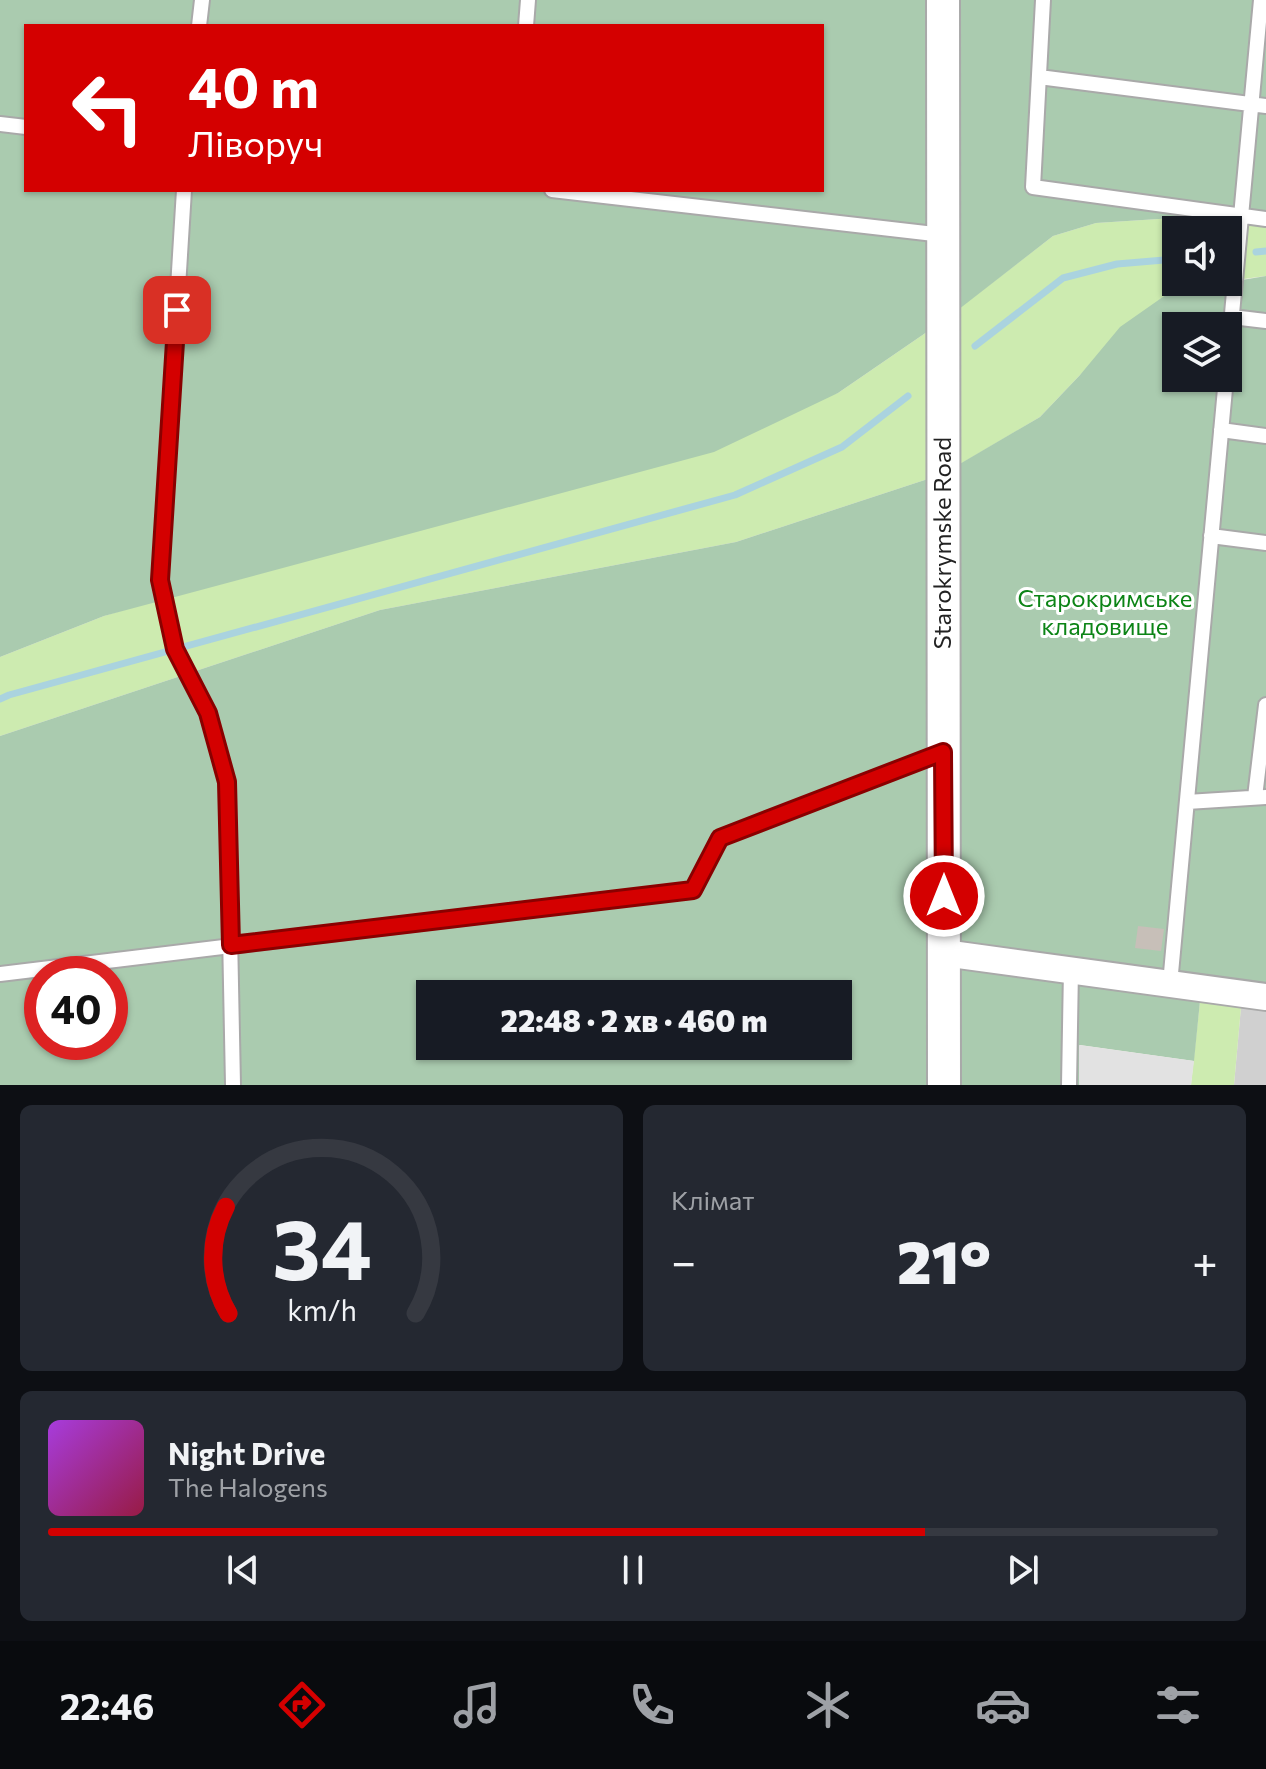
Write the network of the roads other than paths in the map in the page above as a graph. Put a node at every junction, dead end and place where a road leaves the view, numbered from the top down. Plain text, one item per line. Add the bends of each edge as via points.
1 (202, 0) edge
2 (528, 0) edge
3 (943, 0) edge
4 (1043, 0) edge
5 (1261, 0) edge
6 (199, 24) edge
7 (526, 24) edge
8 (1039, 77) junction
9 (1259, 105) edge
10 (0, 124) edge
11 (24, 127) edge
12 (184, 192) edge
13 (569, 192) edge
14 (1241, 216) joint
15 (1242, 216) edge
16 (1266, 219) edge
17 (943, 235) junction
18 (1242, 318) edge
19 (1266, 321) edge
20 (1225, 392) edge
21 (1221, 430) junction
22 (1266, 436) edge
23 (1211, 536) junction
24 (1266, 543) edge
25 (1266, 705) edge
26 (943, 752) junction
27 (1260, 797) edge
28 (1187, 802) junction
29 (231, 945) junction
30 (944, 953) junction
31 (1071, 969) junction
32 (0, 974) edge
33 (1170, 984) junction
34 (1266, 997) edge
35 (233, 1085) edge
36 (944, 1085) edge
37 (1069, 1085) edge

1 - 6 lane
2 - 7 lane
3 - 17 street, Starokrymske Road
4 - 8 lane
5 - 9 lane
8 - 9 lane
8 - 14 lane via 1033,187
9 - 14 lane
10 - 11 lane
12 - 29 lane via 160,580 175,649 208,713 227,782
13 - 17 lane
15 - 16 lane
17 - 26 street, Starokrymske Road
18 - 19 lane
20 - 21 lane
21 - 22 lane
21 - 23 lane
23 - 24 lane
23 - 28 lane
25 - 27 lane
26 - 29 lane via 720,838 693,890
26 - 30 street, Starokrymske Road
27 - 28 lane
28 - 33 lane
29 - 32 lane
29 - 35 lane
30 - 31 street
30 - 36 street, Starokrymske Road
31 - 33 street
31 - 37 lane
33 - 34 street

